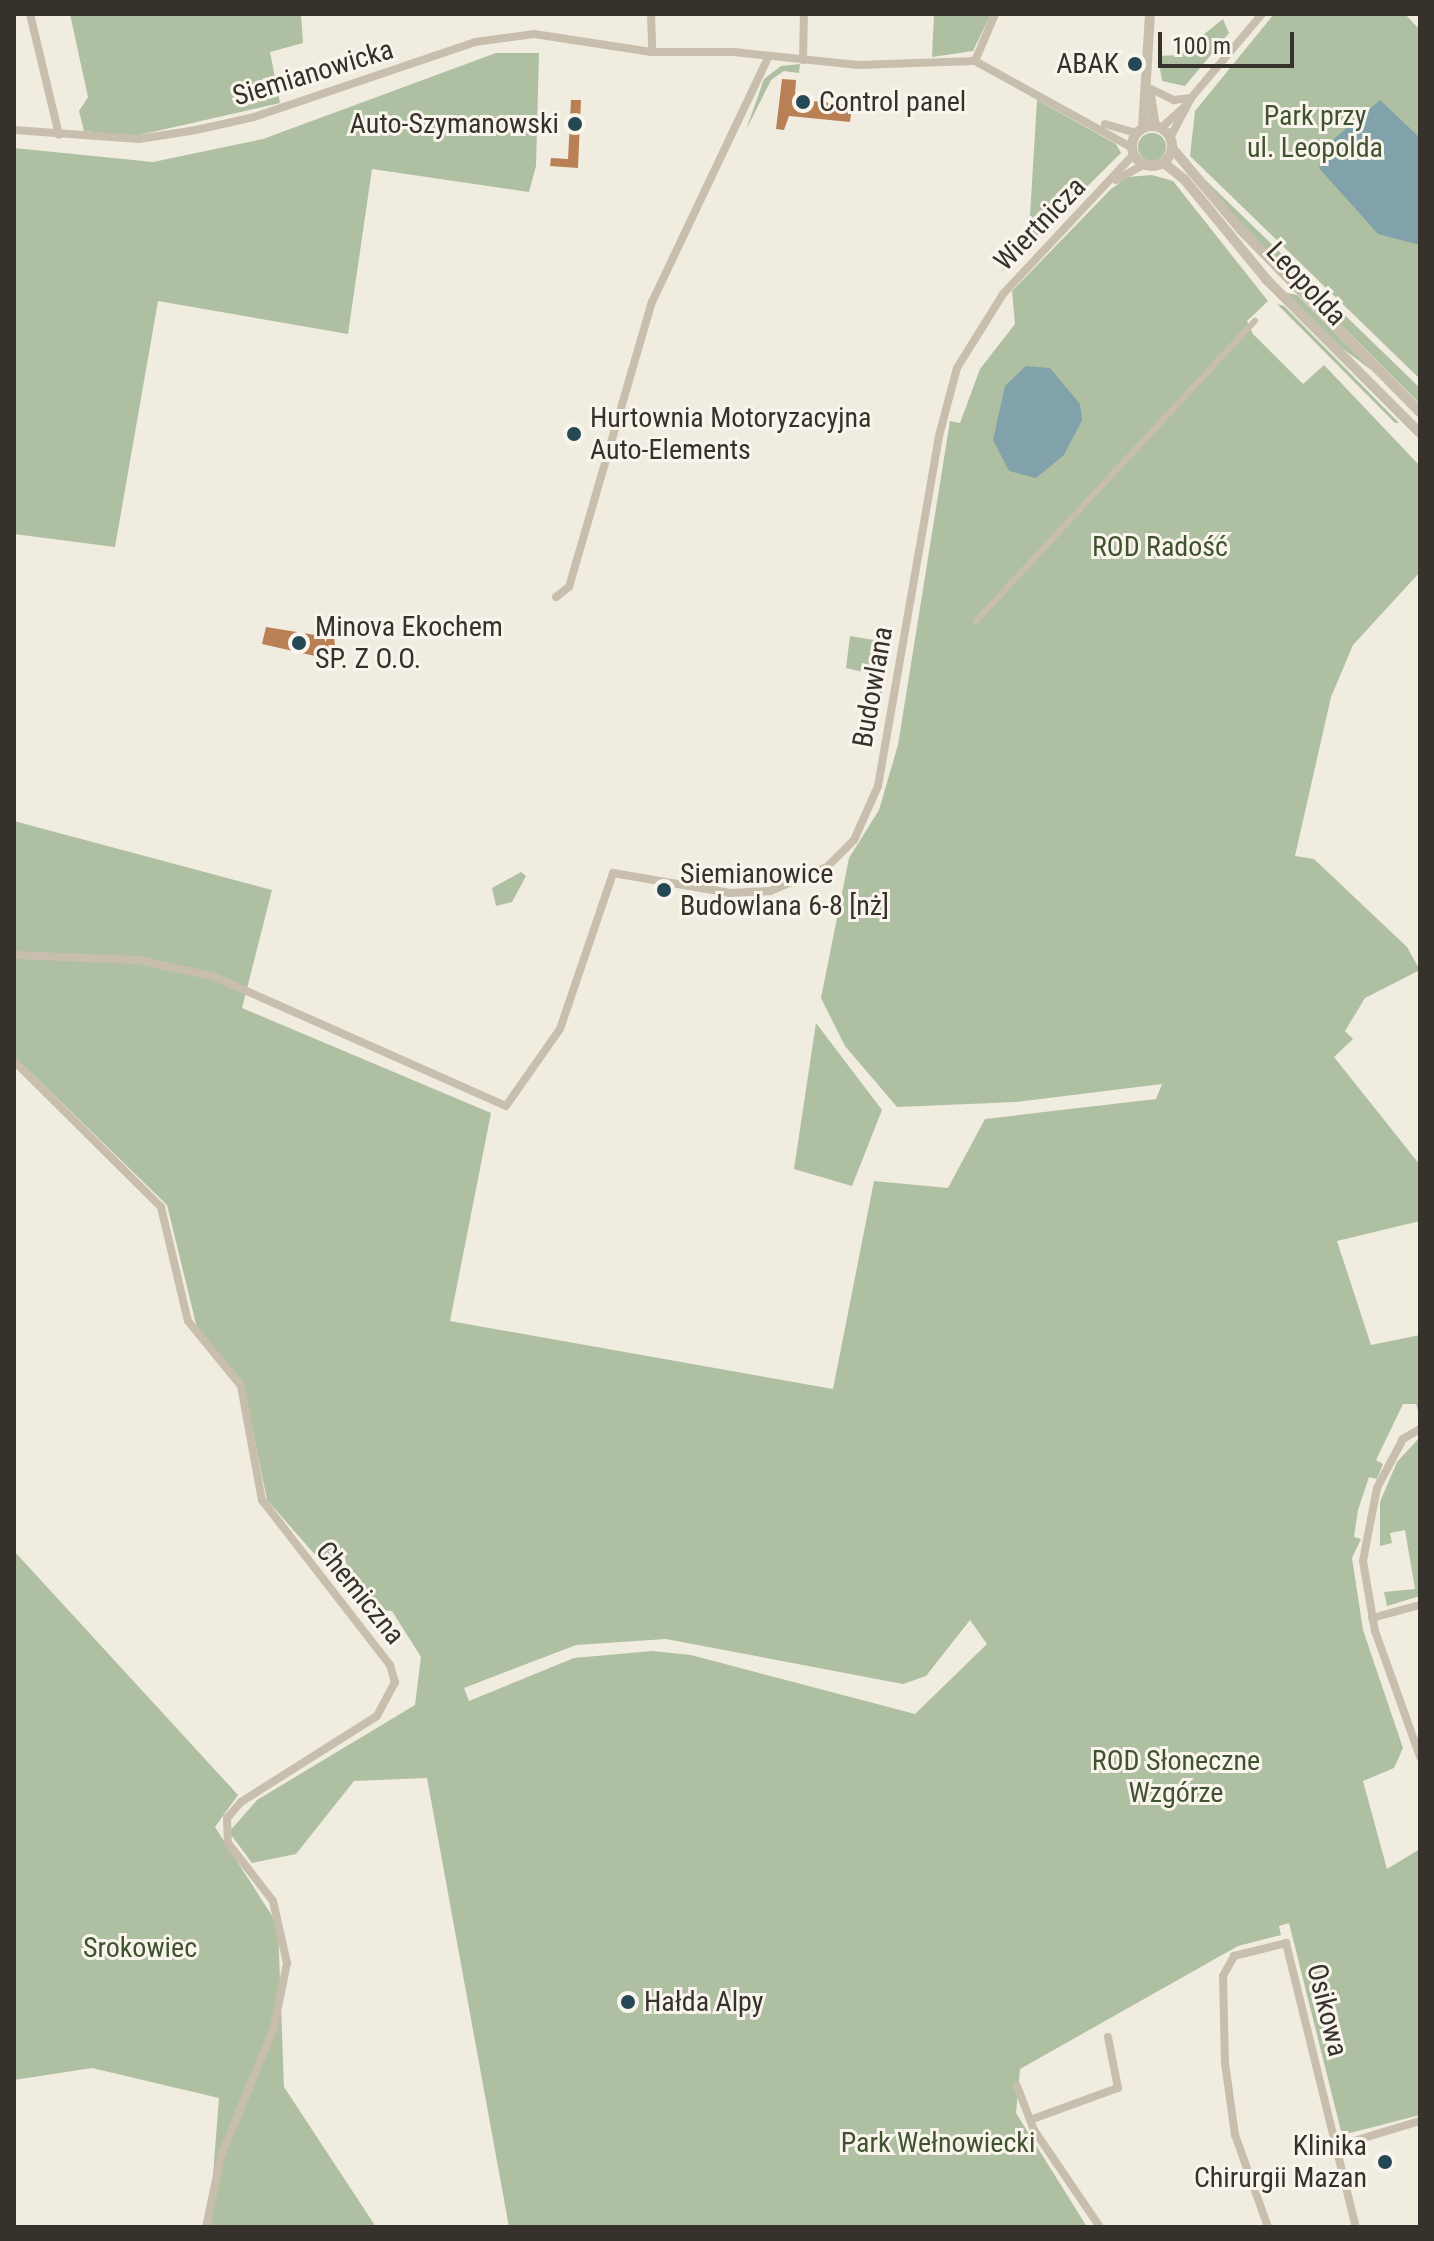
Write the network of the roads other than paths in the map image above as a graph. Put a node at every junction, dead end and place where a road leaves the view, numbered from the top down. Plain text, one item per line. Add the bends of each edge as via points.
1 (30, 14) edge
2 (651, 14) edge
3 (804, 14) edge
4 (995, 14) edge
5 (1150, 14) edge
6 (1262, 14) edge
7 (652, 52) junction
8 (768, 58) junction
9 (803, 60) junction
10 (975, 61) junction
11 (1148, 82) junction
12 (1189, 100) junction
13 (1089, 119) junction
14 (1149, 129) junction
15 (14, 130) edge
16 (59, 135) junction
17 (1171, 143) junction
18 (1132, 151) junction
19 (1164, 163) junction
20 (1143, 165) junction
21 (1108, 184) junction
22 (1292, 282) junction
23 (1003, 294) joint
24 (1280, 294) junction
25 (1255, 321) dead end
26 (1420, 412) edge
27 (1420, 433) edge
28 (556, 597) dead end
29 (976, 621) dead end
30 (14, 955) edge
31 (14, 1061) edge
32 (1420, 1429) edge
33 (1420, 1605) edge
34 (1372, 1618) junction
35 (1420, 1757) edge
36 (1108, 2037) dead end
37 (1017, 2086) dead end
38 (1030, 2120) junction
39 (1420, 2121) edge
40 (1337, 2146) junction
41 (206, 2227) edge
42 (1100, 2227) edge
43 (1268, 2227) edge
44 (1356, 2227) edge

1 - 16 street
2 - 7 street
3 - 9 street
4 - 10 street
5 - 11 street
6 - 12 street
7 - 8 street, Siemianowicka
7 - 16 street, Siemianowicka via 504,34 254,117 139,139
8 - 9 street, Siemianowicka
8 - 28 street via 633,350 569,587
9 - 10 street, Siemianowicka via 899,66
10 - 13 street
11 - 12 street via 1174,100
11 - 14 street
12 - 14 street
12 - 17 street
13 - 14 street
13 - 18 street
14 - 17 street, Leopolda
14 - 18 street
15 - 16 street, Siemianowicka
17 - 19 street
17 - 22 street, Leopolda
18 - 20 street
18 - 21 street, Wiertnicza
19 - 20 street
19 - 24 street, Leopolda
20 - 21 street, Wiertnicza
21 - 23 street, Wiertnicza
22 - 24 street
22 - 26 street, Leopolda
23 - 30 street, Budowlana via 968,346 950,389 878,786 854,840 827,867 770,891 730,893 613,873 560,1029 506,1106 201,973 138,960
24 - 27 street, Leopolda
25 - 29 street
31 - 41 street, Chemiczna via 161,1207 188,1321 241,1386 262,1500 390,1665 395,1682 377,1716 241,1802 227,1818 228,1843 273,1901 287,1963 274,2027 221,2156
32 - 34 street via 1390,1458 1370,1510 1363,1561
33 - 34 street
34 - 35 street
36 - 38 street via 1118,2088
37 - 38 street
38 - 42 street
39 - 40 street
40 - 43 street, Osikowa via 1288,1945 1234,1956 1223,1976 1228,2092 1240,2150
40 - 44 street, Osikowa

